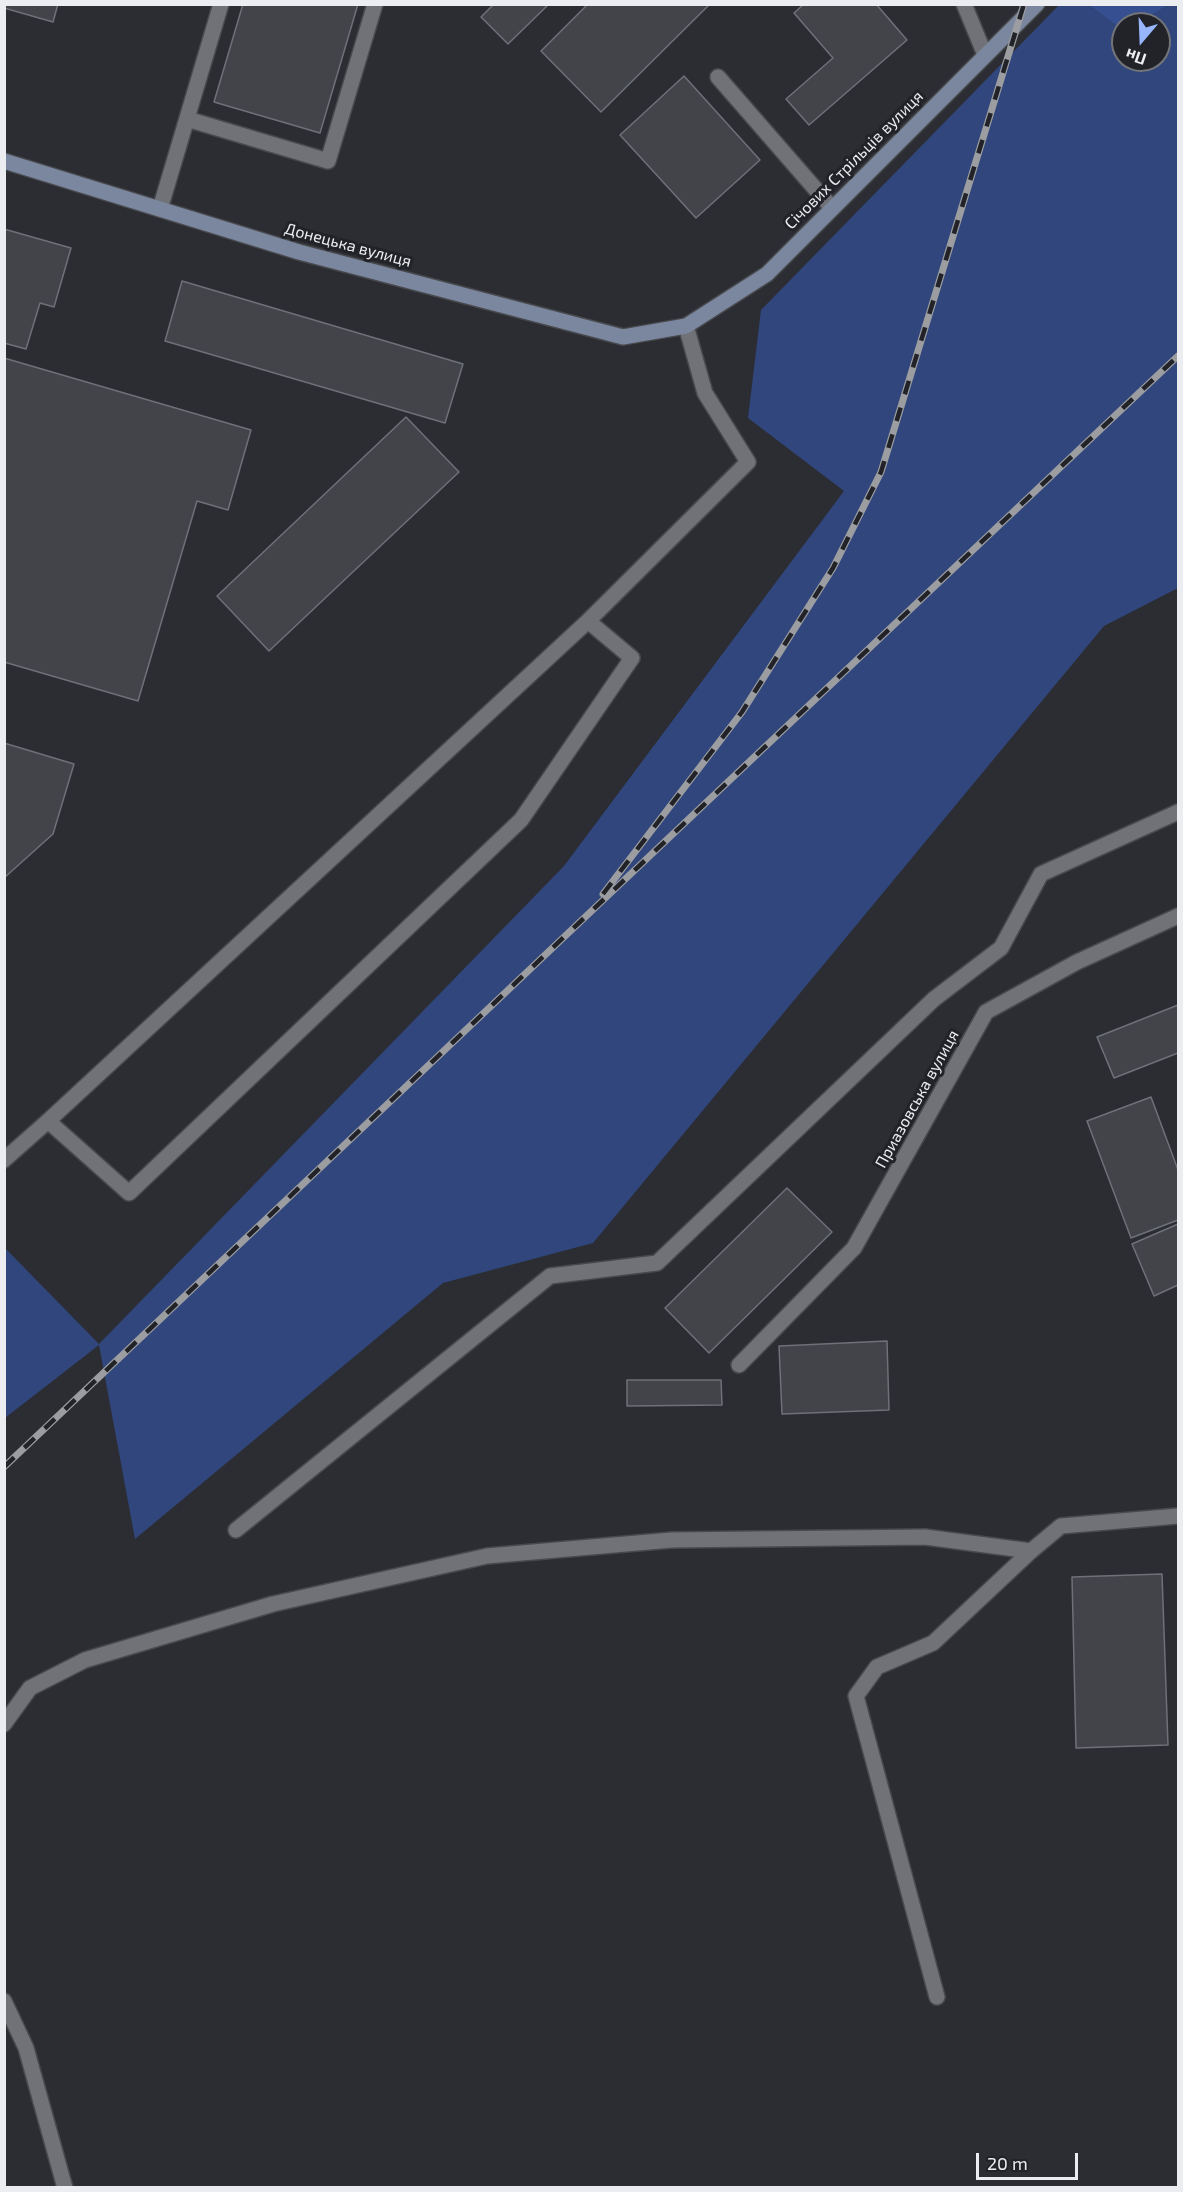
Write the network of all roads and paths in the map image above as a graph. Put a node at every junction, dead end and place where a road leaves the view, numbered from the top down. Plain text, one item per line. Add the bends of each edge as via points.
1 (221, 4) edge
2 (375, 4) edge
3 (964, 4) edge
4 (1037, 4) edge
5 (985, 55) junction
6 (718, 77) dead end
7 (187, 119) junction
8 (4, 160) edge
9 (832, 208) junction
10 (160, 209) junction
11 (686, 326) junction
12 (588, 621) junction
13 (1179, 812) edge
14 (1179, 916) edge
15 (48, 1121) junction
16 (4, 1160) edge
17 (739, 1365) dead end
18 (1179, 1516) edge
19 (236, 1530) dead end
20 (1031, 1551) junction
21 (4, 1724) edge
22 (937, 1996) dead end
23 (4, 2001) edge
24 (65, 2187) edge

1 - 7 street
2 - 7 street via 328,161
3 - 5 street
4 - 5 street, Січових Стрільців вулиця
5 - 9 street, Січових Стрільців вулиця
6 - 9 street
7 - 10 street
8 - 10 street, Донецька вулиця
9 - 11 street, Січових Стрільців вулиця via 767,273
10 - 11 street, Донецька вулиця via 299,252 623,337
11 - 12 street via 705,393 748,462
12 - 15 street
12 - 15 street via 632,658 521,820 129,1192
13 - 19 street via 1041,874 1001,948 934,999 657,1263 550,1276
14 - 17 street, Приазовська вулиця via 1077,962 986,1012 854,1248
15 - 16 street
18 - 20 street via 1061,1526
20 - 21 street via 925,1537 672,1540 487,1556 273,1604 85,1660 30,1688
20 - 22 street via 933,1643 877,1668 856,1696
23 - 24 street via 26,2048

